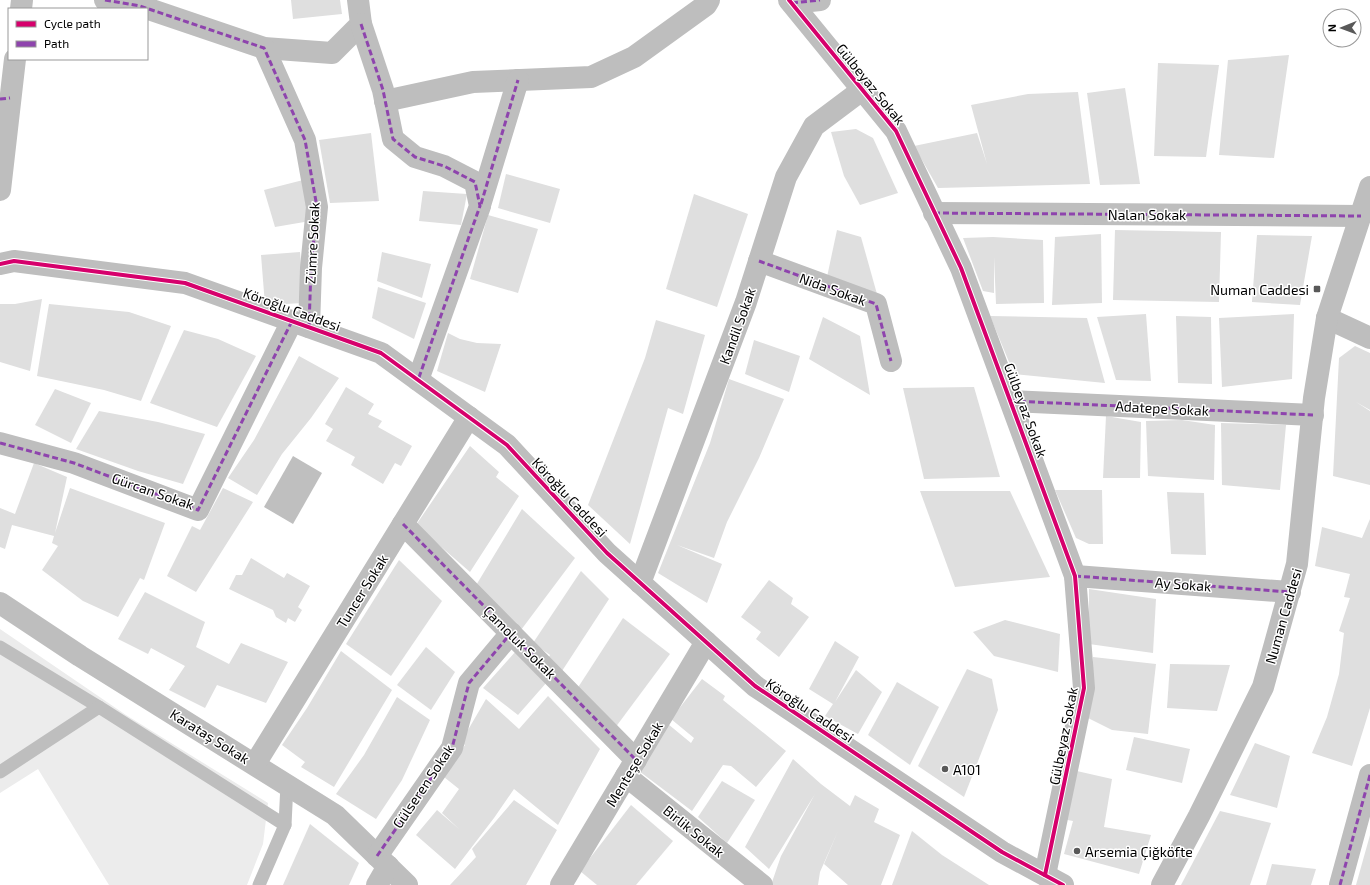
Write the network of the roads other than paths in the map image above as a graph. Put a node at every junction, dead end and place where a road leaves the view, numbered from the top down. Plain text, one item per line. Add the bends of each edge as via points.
1 (105, 0) edge
2 (358, 0) edge
3 (709, 0) edge
4 (820, 0) edge
5 (790, 2) edge
6 (146, 8) edge
7 (148, 9) edge
8 (361, 24) junction
9 (264, 48) junction
10 (15, 60) edge
11 (518, 80) junction
12 (862, 90) junction
13 (5, 98) edge
14 (385, 101) junction
15 (1370, 188) edge
16 (0, 190) edge
17 (480, 206) junction
18 (934, 213) junction
19 (1361, 216) junction
20 (759, 261) junction
21 (0, 264) edge
22 (1327, 318) junction
23 (301, 324) junction
24 (1370, 338) edge
25 (891, 361) dead end
26 (418, 380) junction
27 (1011, 401) junction
28 (1313, 415) junction
29 (469, 417) junction
30 (0, 443) edge
31 (403, 524) junction
32 (1075, 576) junction
33 (640, 583) junction
34 (1290, 592) junction
35 (0, 603) edge
36 (511, 633) junction
37 (706, 642) junction
38 (0, 647) edge
39 (99, 707) junction
40 (255, 764) junction
41 (631, 768) junction
42 (0, 772) edge
43 (1370, 775) edge
44 (287, 784) junction
45 (285, 826) junction
46 (382, 861) junction
47 (1054, 880) edge
48 (565, 884) edge
49 (259, 885) edge
50 (377, 885) edge
51 (407, 885) edge
52 (762, 885) edge
53 (1162, 885) edge
54 (1340, 885) edge

1 - 6 street
2 - 8 street
3 - 11 street via 706,5 634,57 591,77
4 - 5 street
5 - 12 street, Gülbeyaz Sokak
7 - 9 street
8 - 9 street via 332,53
8 - 14 street
9 - 23 street, Zümre Sokak via 305,140 317,207 311,268
10 - 13 street
11 - 14 street via 473,82
11 - 17 street
12 - 18 street, Gülbeyaz Sokak via 896,131
12 - 20 street, Kandil Sokak via 814,126 786,177
13 - 16 street
14 - 17 street via 393,139 415,157 444,166 475,182
15 - 19 street, Numan Caddesi
17 - 26 street
18 - 19 street, Nalan Sokak
18 - 27 street, Gülbeyaz Sokak via 961,268
19 - 22 street, Numan Caddesi
20 - 25 street, Nida Sokak via 876,304
20 - 33 street, Kandil Sokak via 746,302
21 - 23 street, Köroğlu Caddesi via 14,262 185,283
22 - 24 street
22 - 28 street, Numan Caddesi
23 - 26 street, Köroğlu Caddesi via 381,353
23 - 30 street, Gürcan Sokak via 198,510 74,463
26 - 29 street, Köroğlu Caddesi
27 - 28 street, Adatepe Sokak
27 - 32 street, Gülbeyaz Sokak
28 - 34 street, Numan Caddesi via 1298,564
29 - 31 street, Tuncer Sokak
29 - 33 street, Köroğlu Caddesi via 507,445 607,553
31 - 36 street, Çamoluk Sokak
31 - 40 street, Tuncer Sokak
32 - 34 street, Ay Sokak
32 - 47 street, Gülbeyaz Sokak via 1084,688
33 - 37 street, Köroğlu Caddesi
34 - 53 street, Numan Caddesi via 1263,687
35 - 40 street, Karataş Sokak via 80,656
36 - 41 street, Çamoluk Sokak
36 - 46 street, Gülseren Sokak via 469,683 452,748
37 - 41 street, Menteşe Sokak
37 - 47 street, Köroğlu Caddesi via 755,686 1002,852
38 - 39 lane
39 - 42 lane
39 - 45 lane
40 - 44 street, Karataş Sokak
41 - 48 street, Menteşe Sokak
41 - 52 street, Birlik Sokak
43 - 54 street
44 - 45 lane
44 - 46 street, Karataş Sokak via 335,815
45 - 49 lane
46 - 50 street, Gülseren Sokak
46 - 51 street, Karataş Sokak

